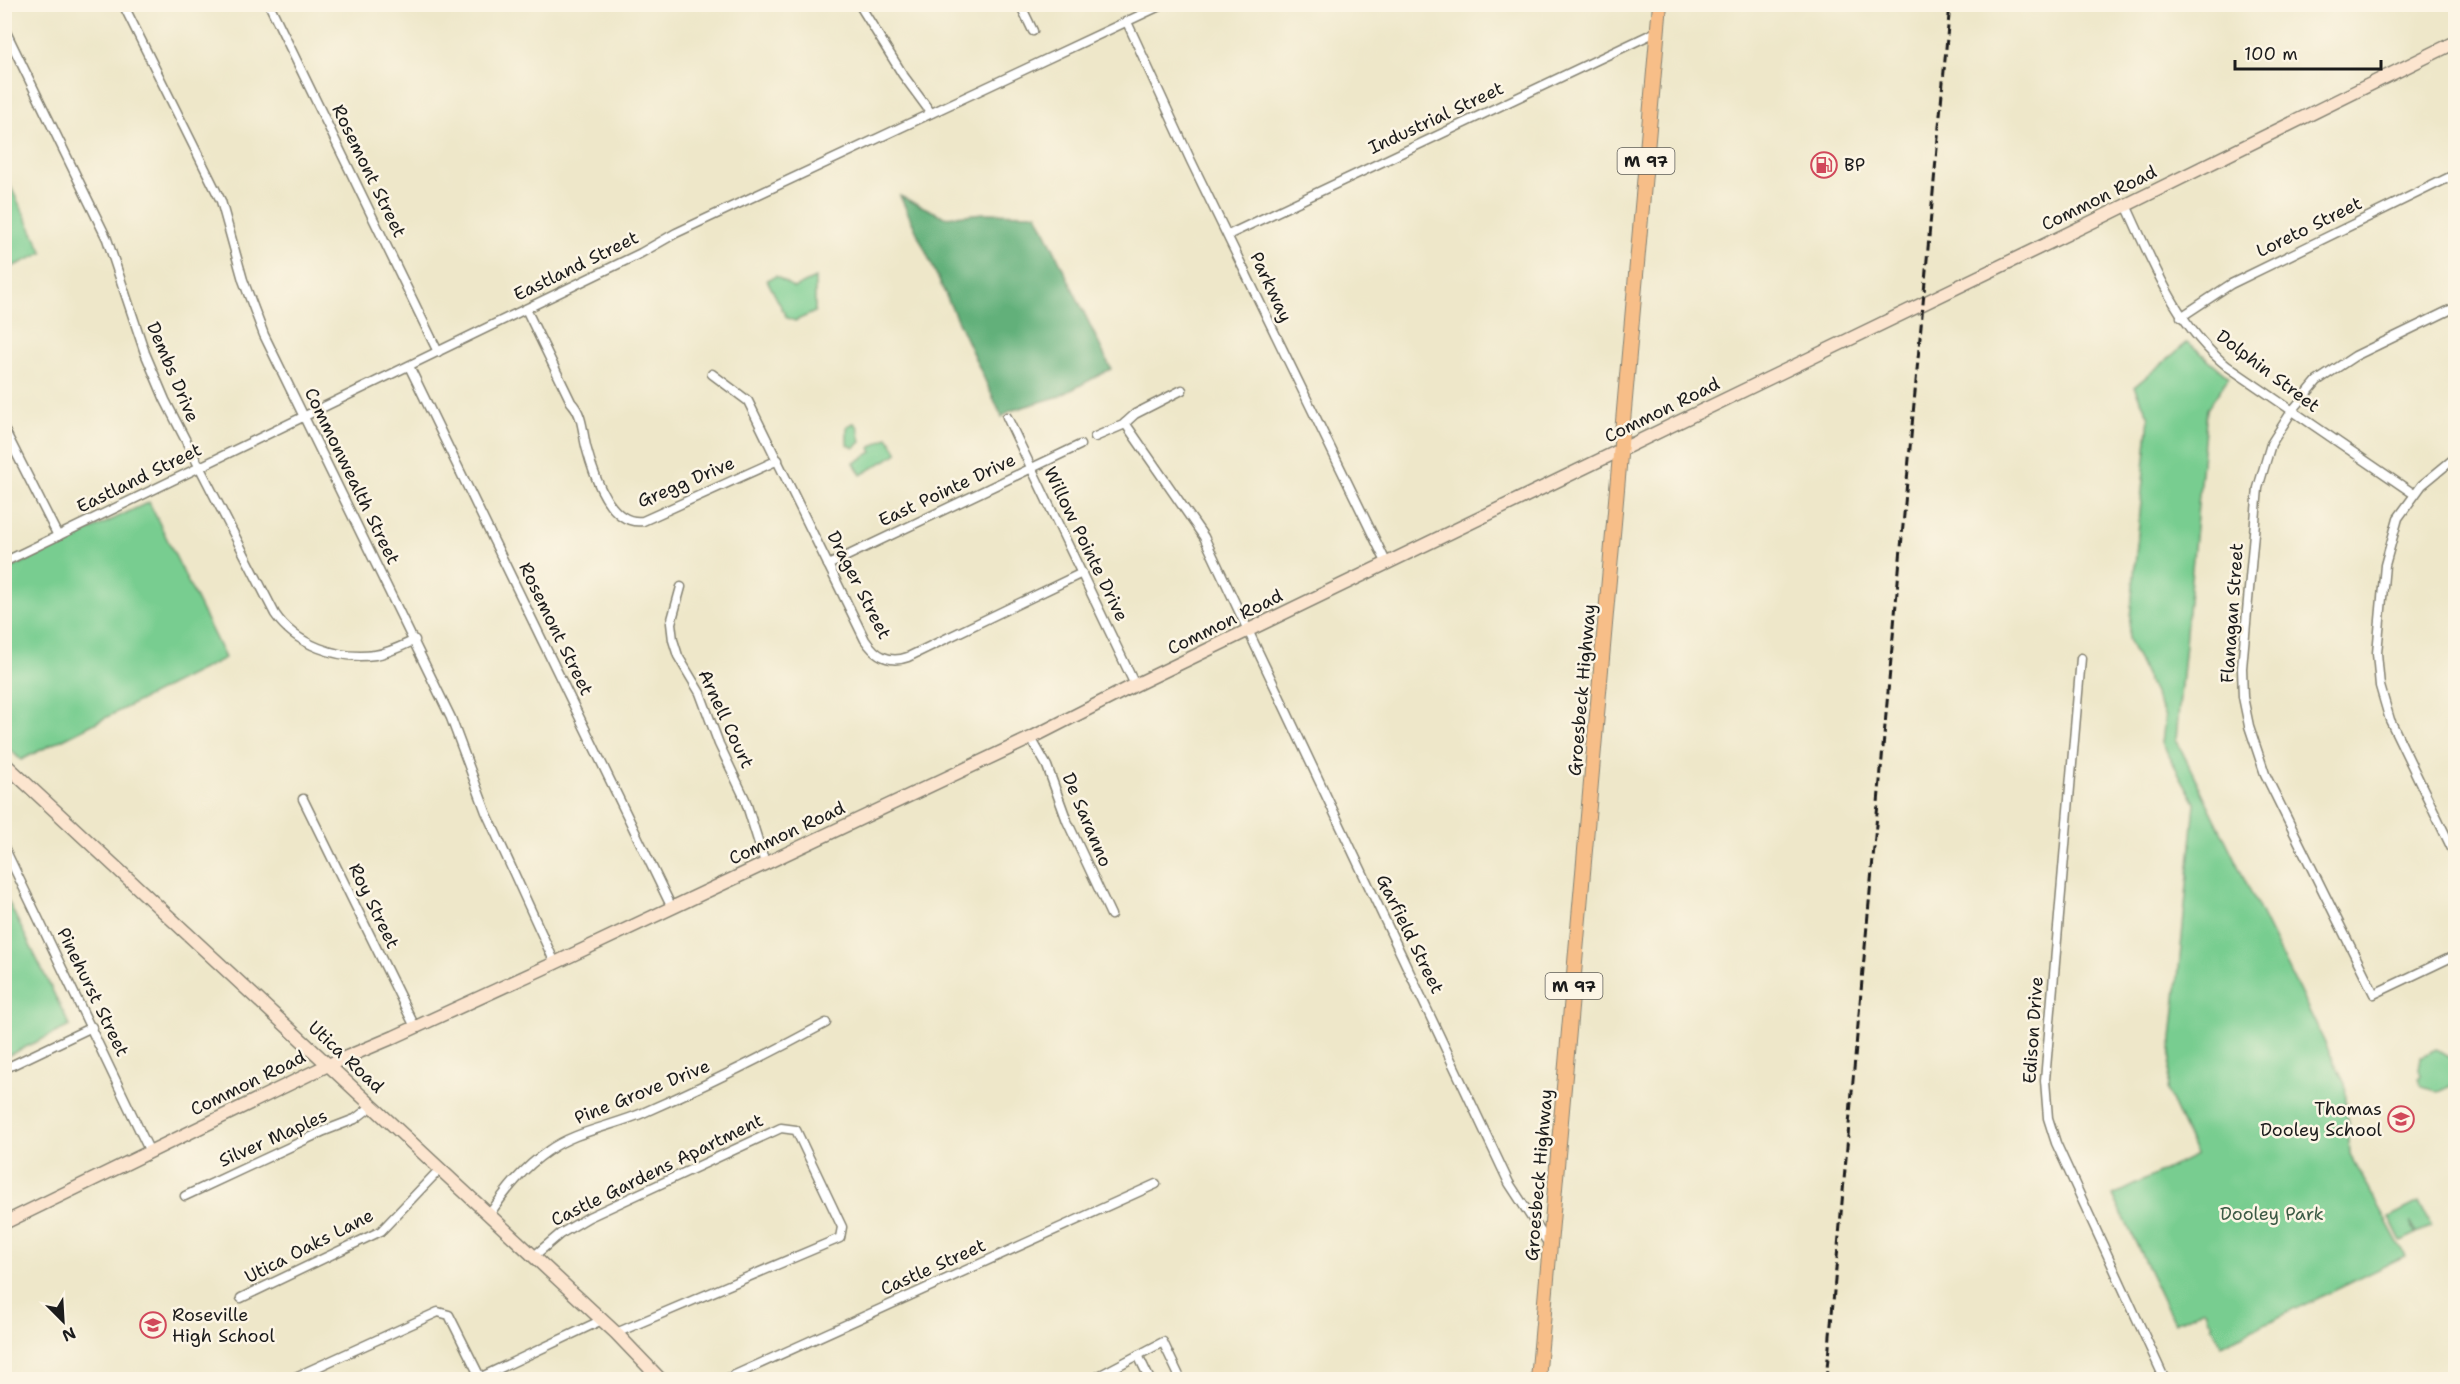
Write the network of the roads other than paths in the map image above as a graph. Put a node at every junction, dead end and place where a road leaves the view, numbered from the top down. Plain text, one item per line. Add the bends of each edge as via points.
1 (123, 4) edge
2 (269, 4) edge
3 (859, 4) edge
4 (1020, 4) edge
5 (1164, 4) edge
6 (1660, 4) edge
7 (1155, 7) edge
8 (1127, 22) junction
9 (4, 28) edge
10 (1033, 31) dead end
11 (1658, 31) junction
12 (2456, 42) edge
13 (931, 113) junction
14 (2456, 174) edge
15 (2126, 205) junction
16 (1228, 235) junction
17 (2456, 307) edge
18 (526, 309) junction
19 (2181, 317) junction
20 (438, 352) junction
21 (409, 366) junction
22 (712, 374) dead end
23 (1182, 390) dead end
24 (2292, 411) junction
25 (304, 417) junction
26 (1007, 417) dead end
27 (1125, 423) junction
28 (4, 429) edge
29 (1095, 437) dead end
30 (1080, 445) dead end
31 (1621, 450) junction
32 (2456, 457) edge
33 (778, 460) junction
34 (1032, 468) junction
35 (198, 469) junction
36 (2414, 494) junction
37 (58, 536) junction
38 (4, 562) edge
39 (828, 564) junction
40 (1387, 564) junction
41 (1082, 573) junction
42 (681, 587) dead end
43 (1247, 631) junction
44 (415, 640) junction
45 (2081, 658) dead end
46 (1135, 685) junction
47 (1031, 738) junction
48 (6, 766) edge
49 (303, 798) dead end
50 (4, 847) edge
51 (2456, 857) edge
52 (765, 863) junction
53 (672, 908) junction
54 (1111, 915) dead end
55 (2456, 955) edge
56 (555, 963) junction
57 (826, 1023) dead end
58 (92, 1027) junction
59 (415, 1028) junction
60 (328, 1065) junction
61 (4, 1069) edge
62 (372, 1106) junction
63 (150, 1152) junction
64 (440, 1169) junction
65 (1156, 1184) dead end
66 (185, 1196) dead end
67 (489, 1215) junction
68 (4, 1223) edge
69 (1550, 1246) junction
70 (534, 1256) junction
71 (241, 1298) dead end
72 (602, 1320) junction
73 (616, 1333) junction
74 (1138, 1355) junction
75 (477, 1378) edge
76 (289, 1380) edge
77 (661, 1380) edge
78 (724, 1380) edge
79 (1091, 1380) edge
80 (1150, 1380) edge
81 (1181, 1380) edge
82 (1539, 1380) edge
83 (2165, 1380) edge

1 - 25 street, Commonwealth Street via 221,201 251,305
2 - 20 street, Rosemont Street
3 - 13 street
4 - 10 street
5 - 7 street, Eastland Street
6 - 11 main road, Groesbeck Highway / M 97
7 - 8 street, Eastland Street
8 - 13 street, Eastland Street
8 - 16 street, Parkway
9 - 35 street, Dembs Drive via 107,239 145,353
11 - 16 street, Industrial Street
11 - 31 main road, Groesbeck Highway / M 97
12 - 15 street, Common Road
13 - 18 street, Eastland Street via 676,233
14 - 19 street, Loreto Street via 2224,287
15 - 19 street, Dolphin Street
15 - 31 street, Common Road
16 - 40 street, Parkway
17 - 24 street, Flanagan Street via 2339,365 2317,381
18 - 20 street, Eastland Street
18 - 33 street, Gregg Drive via 571,402 579,410 590,461 620,516 629,521 643,520
19 - 24 street, Dolphin Street via 2219,359
20 - 21 street, Eastland Street
21 - 25 street, Eastland Street
21 - 53 street, Rosemont Street
22 - 33 street, Drager Street via 748,401
23 - 27 street
24 - 36 street, Dolphin Street
24 - 55 street, Flanagan Street via 2271,444 2258,488 2243,649 2244,704 2253,743 2374,994
25 - 35 street, Eastland Street
25 - 44 street, Commonwealth Street
26 - 34 street, Willow Pointe Drive
27 - 29 street
27 - 43 street, Garfield Street via 1204,537
28 - 37 street
30 - 34 street, East Pointe Drive
31 - 40 street, Common Road
31 - 69 main road, Groesbeck Highway / M 97
32 - 36 street
33 - 39 street, Drager Street
34 - 39 street, East Pointe Drive
34 - 41 street, Willow Pointe Drive
35 - 37 street, Eastland Street
35 - 44 street, Dembs Drive via 268,603 290,632 326,651 348,655 376,654
36 - 51 street via 2398,518 2387,556 2377,639 2378,669 2390,720
37 - 38 street, Eastland Street
39 - 41 street, Drager Street via 865,640 876,654 892,660 908,657
40 - 43 street, Common Road
41 - 46 street, Willow Pointe Drive
42 - 52 street, Arnell Court via 671,623 673,640 745,799
43 - 46 street, Common Road
43 - 69 street, Garfield Street via 1509,1183
44 - 56 street, Commonwealth Street via 451,718 486,812
45 - 83 street, Edison Drive via 2050,1011 2046,1103 2061,1154
46 - 47 street, Common Road
47 - 52 street, Common Road
47 - 54 street, De Saranno via 1047,766 1067,821
48 - 60 street, Utica Road
49 - 59 street, Roy Street
50 - 58 street, Pinehurst Street
52 - 53 street, Common Road
53 - 56 street, Common Road
56 - 59 street, Common Road
57 - 67 street, Pine Grove Drive via 735,1071 549,1150 509,1186
58 - 61 street
58 - 63 street, Pinehurst Street
59 - 60 street, Common Road
60 - 62 street, Utica Road
60 - 63 street, Common Road
62 - 64 street, Utica Road
62 - 66 street, Silver Maples via 345,1124
63 - 68 street, Common Road
64 - 67 street, Utica Road
64 - 71 street, Utica Oaks Lane via 381,1230
65 - 78 street, Castle Street
67 - 70 street, Utica Road
69 - 82 main road, Groesbeck Highway / M 97
70 - 72 street, Utica Road
70 - 73 street, Castle Gardens Apartment via 560,1234 590,1217 781,1128 796,1130 842,1227 840,1238
72 - 73 street, Utica Road
72 - 75 street
73 - 77 street, Utica Road
74 - 79 street
74 - 80 street
74 - 81 street via 1163,1342
75 - 76 street via 449,1315 438,1312

